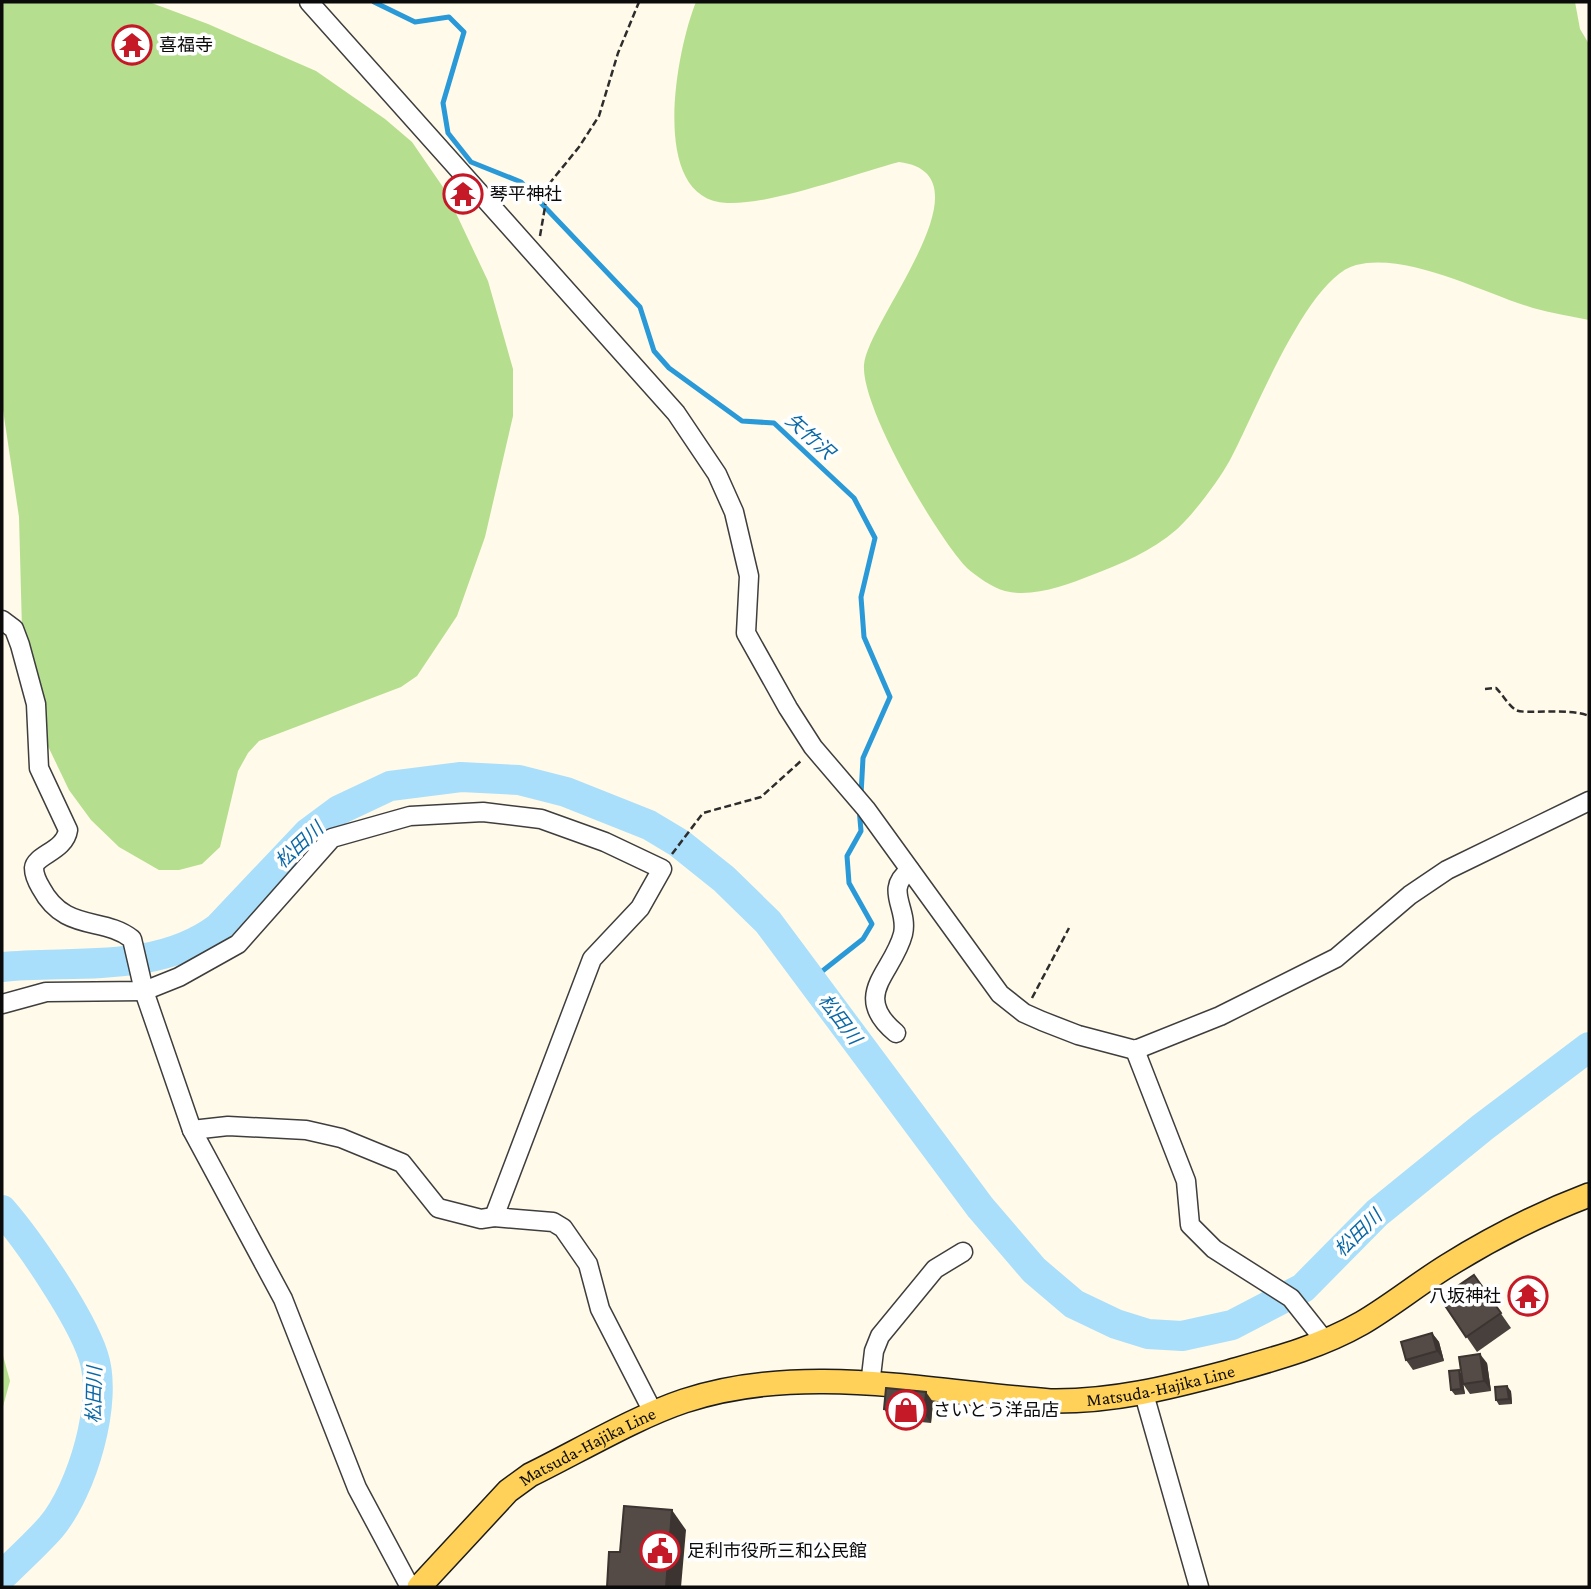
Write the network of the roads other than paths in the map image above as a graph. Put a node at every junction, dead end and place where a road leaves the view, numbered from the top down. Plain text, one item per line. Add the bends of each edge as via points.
1 (309, 2) edge
2 (2, 620) edge
3 (1589, 801) edge
4 (910, 870) junction
5 (144, 989) junction
6 (2, 1004) edge
7 (896, 1033) dead end
8 (1135, 1050) junction
9 (192, 1130) junction
10 (1589, 1195) edge
11 (495, 1217) junction
12 (963, 1252) dead end
13 (1325, 1341) junction
14 (870, 1385) junction
15 (1144, 1394) junction
16 (654, 1415) junction
17 (410, 1587) edge
18 (419, 1587) edge
19 (1199, 1587) edge

1 - 4 street via 676,413 717,474 742,536 749,576 746,632 813,747
2 - 5 street via 14,629 20,645 36,704 40,768 68,830 60,846 36,863 40,886 61,912 130,937
3 - 8 street via 1447,870 1336,958 1231,1011
4 - 7 street via 897,887 903,932 875,996 877,1010
4 - 8 street via 1000,994 1026,1014 1078,1035
5 - 6 street via 46,992
5 - 9 street
5 - 11 street via 227,953 332,838 410,816 482,812 541,818 662,869 640,908 592,959
8 - 13 street via 1186,1181 1190,1225 1214,1249 1291,1298
9 - 11 street via 228,1126 306,1130 341,1138 402,1163 438,1208 481,1219
9 - 17 street via 283,1299 354,1480
10 - 13 main road, Matsuda-Hajika Line via 1490,1241 1362,1323
11 - 16 street via 553,1222 563,1228 588,1264 600,1309
12 - 14 street via 935,1269 880,1336
13 - 15 main road, Matsuda-Hajika Line via 1290,1355
14 - 15 main road, Matsuda-Hajika Line via 1050,1401 1088,1402
14 - 16 main road, Matsuda-Hajika Line via 766,1384 683,1401
15 - 19 street
16 - 18 main road, Matsuda-Hajika Line via 530,1475 508,1491

